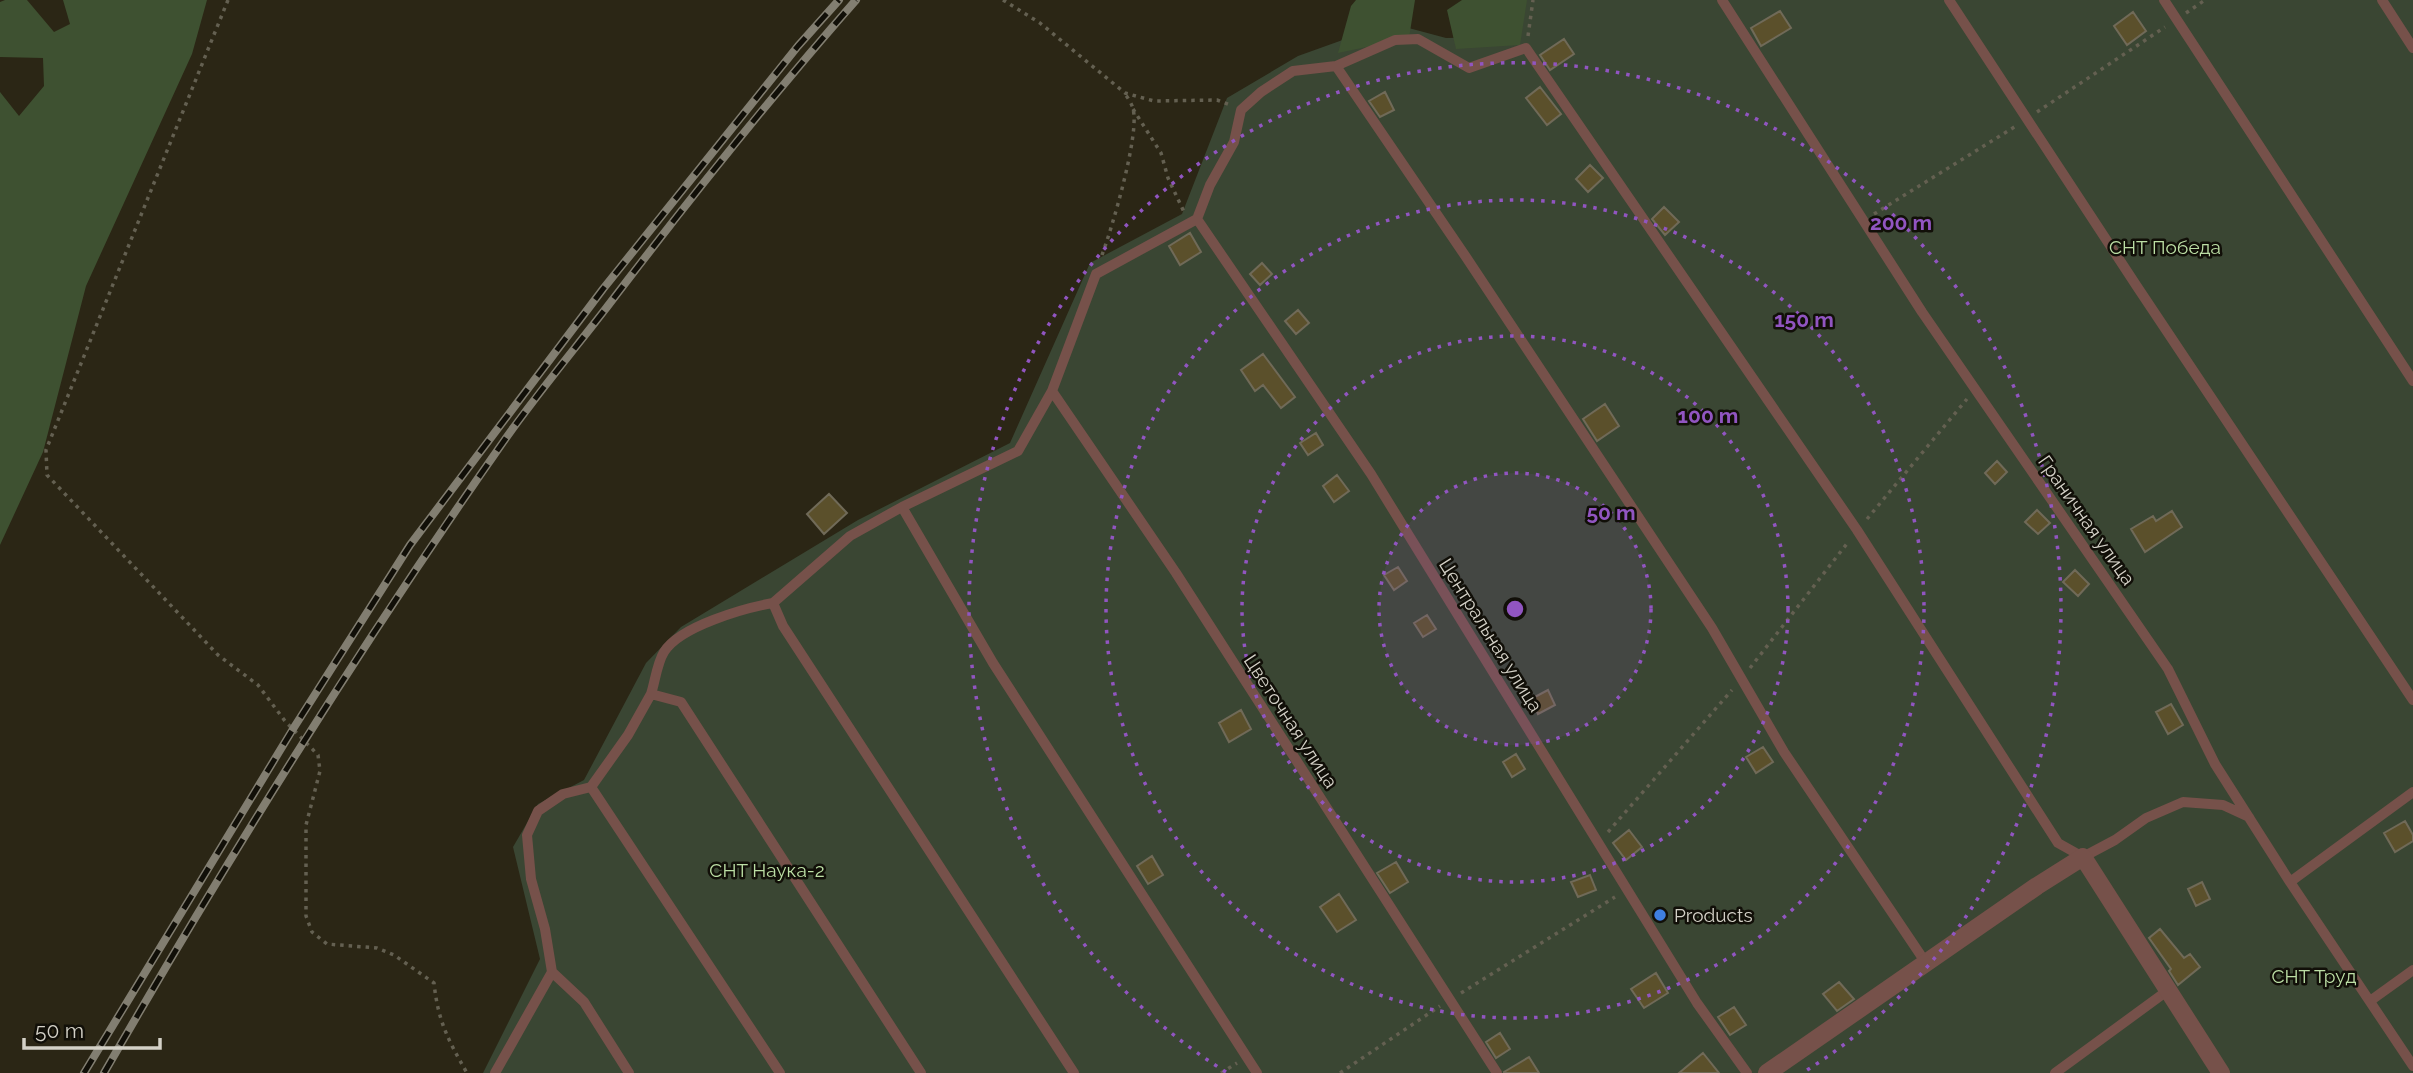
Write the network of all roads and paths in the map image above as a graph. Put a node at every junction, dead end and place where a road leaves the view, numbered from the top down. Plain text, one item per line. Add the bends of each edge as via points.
1 (228, 0) edge
2 (1003, 0) edge
3 (1533, 0) edge
4 (1721, 0) edge
5 (1949, 0) edge
6 (2164, 0) edge
7 (2382, 0) edge
8 (1526, 48) junction
9 (2413, 48) edge
10 (1336, 66) junction
11 (1125, 93) junction
12 (1133, 109) junction
13 (1241, 110) junction
14 (1197, 219) junction
15 (1096, 274) junction
16 (2413, 381) edge
17 (1975, 389) junction
18 (1052, 391) junction
19 (902, 507) junction
20 (1857, 530) junction
21 (773, 603) junction
22 (651, 694) junction
23 (2413, 700) edge
24 (591, 787) junction
25 (2413, 792) edge
26 (2249, 817) junction
27 (2083, 857) junction
28 (2290, 882) junction
29 (1627, 889) junction
30 (1926, 963) junction
31 (2413, 970) edge
32 (552, 972) junction
33 (2167, 990) junction
34 (1449, 1000) junction
35 (2370, 1001) junction
36 (2413, 1066) edge
37 (467, 1073) edge
38 (495, 1073) edge
39 (629, 1073) edge
40 (780, 1073) edge
41 (921, 1073) edge
42 (1074, 1073) edge
43 (1257, 1073) edge
44 (1340, 1073) edge
45 (1497, 1073) edge
46 (1747, 1073) edge
47 (1767, 1073) edge
48 (2055, 1073) edge
49 (2221, 1073) edge

1 - 37 path via 46,450 47,475 218,655 258,685 318,755 320,771 306,825 306,916 312,932 327,944 377,948 394,955 433,983 437,1011
2 - 11 path via 1040,23
3 - 8 path
4 - 17 lane, Граничная улица
5 - 23 lane
6 - 16 lane
7 - 9 lane
8 - 10 lane via 1469,68 1418,39 1395,40
8 - 20 lane
10 - 13 lane via 1293,71
10 - 30 lane via 1705,617 1784,752
11 - 12 path
11 - 13 path via 1154,101 1217,100
12 - 14 path via 1161,153 1186,215
12 - 15 path via 1130,149
13 - 14 lane via 1234,142
14 - 15 lane
14 - 29 lane, Центральная улица via 1371,474
15 - 18 lane
17 - 20 path
17 - 26 lane, Граничная улица via 2168,669 2215,764
18 - 19 lane via 1018,450
18 - 34 lane, Цветочная улица via 1175,573
19 - 21 lane via 850,536
19 - 43 lane via 993,663
20 - 27 lane via 2057,843
21 - 22 lane via 750,607 683,634 664,652
21 - 42 lane via 783,626
22 - 24 lane
22 - 41 lane via 681,702
24 - 32 lane via 563,794 538,811 527,835 531,879
24 - 40 lane
25 - 28 lane
26 - 27 lane via 2222,805 2183,803 2146,818
26 - 28 lane, Граничная улица
27 - 30 street
27 - 33 street
28 - 35 lane, Граничная улица
29 - 34 path
29 - 46 lane, Центральная улица via 1697,1003
30 - 47 street
31 - 35 lane
32 - 38 lane
32 - 39 lane via 584,1002
33 - 48 lane
33 - 49 street
34 - 44 path
34 - 45 lane, Цветочная улица
35 - 36 lane, Граничная улица

